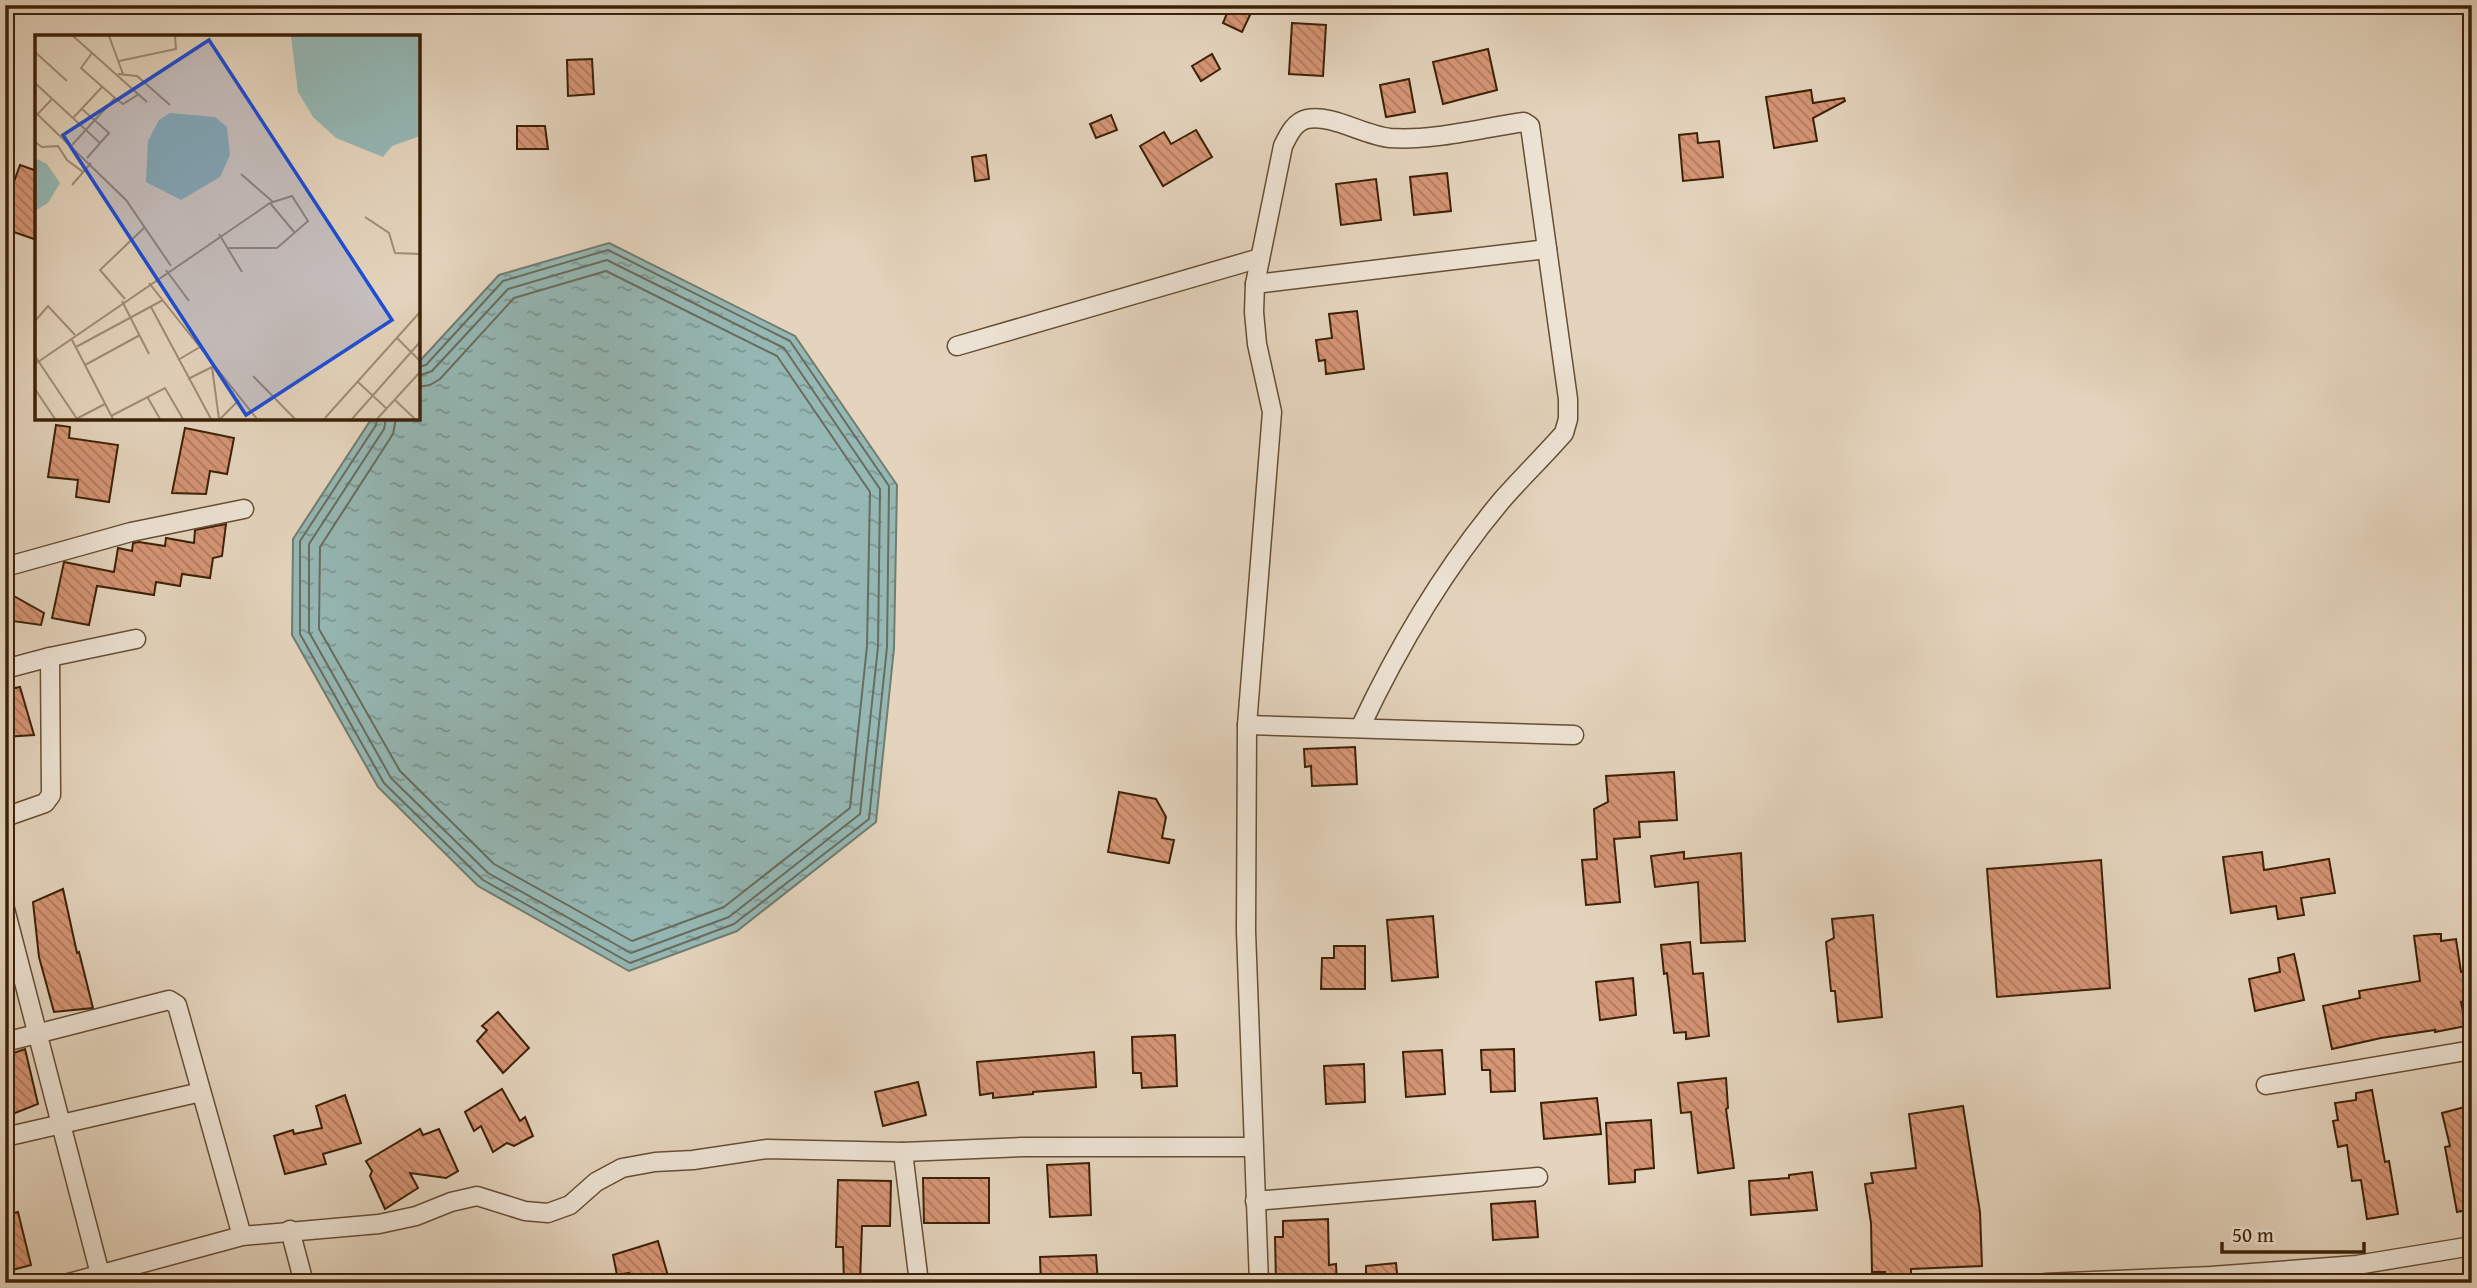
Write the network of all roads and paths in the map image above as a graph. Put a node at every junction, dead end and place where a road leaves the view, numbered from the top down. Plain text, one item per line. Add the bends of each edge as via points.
1 (1547, 249) junction
2 (1260, 258) junction
3 (1255, 284) junction
4 (957, 346) dead end
5 (244, 509) dead end
6 (5, 567) edge
7 (136, 639) dead end
8 (50, 657) junction
9 (5, 669) edge
10 (1247, 725) junction
11 (1360, 728) junction
12 (1574, 735) dead end
13 (5, 817) edge
14 (5, 909) edge
15 (37, 1034) junction
16 (5, 1042) edge
17 (2472, 1050) edge
18 (2266, 1085) dead end
19 (201, 1092) junction
20 (60, 1124) junction
21 (5, 1137) edge
22 (1253, 1147) junction
23 (903, 1152) junction
24 (1538, 1177) dead end
25 (1255, 1201) junction
26 (290, 1230) junction
27 (242, 1236) junction
28 (2472, 1246) edge
29 (2357, 1265) junction
30 (100, 1273) junction
31 (69, 1283) edge
32 (304, 1283) edge
33 (919, 1283) edge
34 (1259, 1283) edge
35 (2047, 1283) edge
36 (2361, 1283) edge

1 - 2 street via 1528,123 1410,139 1366,133 1319,118 1303,120 1283,146
1 - 3 street
1 - 11 street via 1568,399 1564,433 1500,502 1442,580 1389,668
2 - 3 street
2 - 4 street
3 - 10 street via 1257,344 1272,412
5 - 6 street via 131,532
7 - 8 street
8 - 9 street
8 - 13 street via 51,795 45,803
10 - 11 street
10 - 22 street via 1246,931
11 - 12 street
14 - 15 street
15 - 16 street
15 - 19 street via 174,1001
15 - 20 street
17 - 18 street
19 - 20 street
19 - 27 street
20 - 21 street
20 - 30 street
22 - 23 street
22 - 25 street
23 - 26 street via 767,1149 655,1162 622,1168 596,1182 570,1205 548,1213 477,1196 379,1224
23 - 33 street
24 - 25 street
25 - 34 street
26 - 27 street
26 - 32 street
27 - 30 street
28 - 29 street
29 - 35 street
29 - 36 street
30 - 31 street

